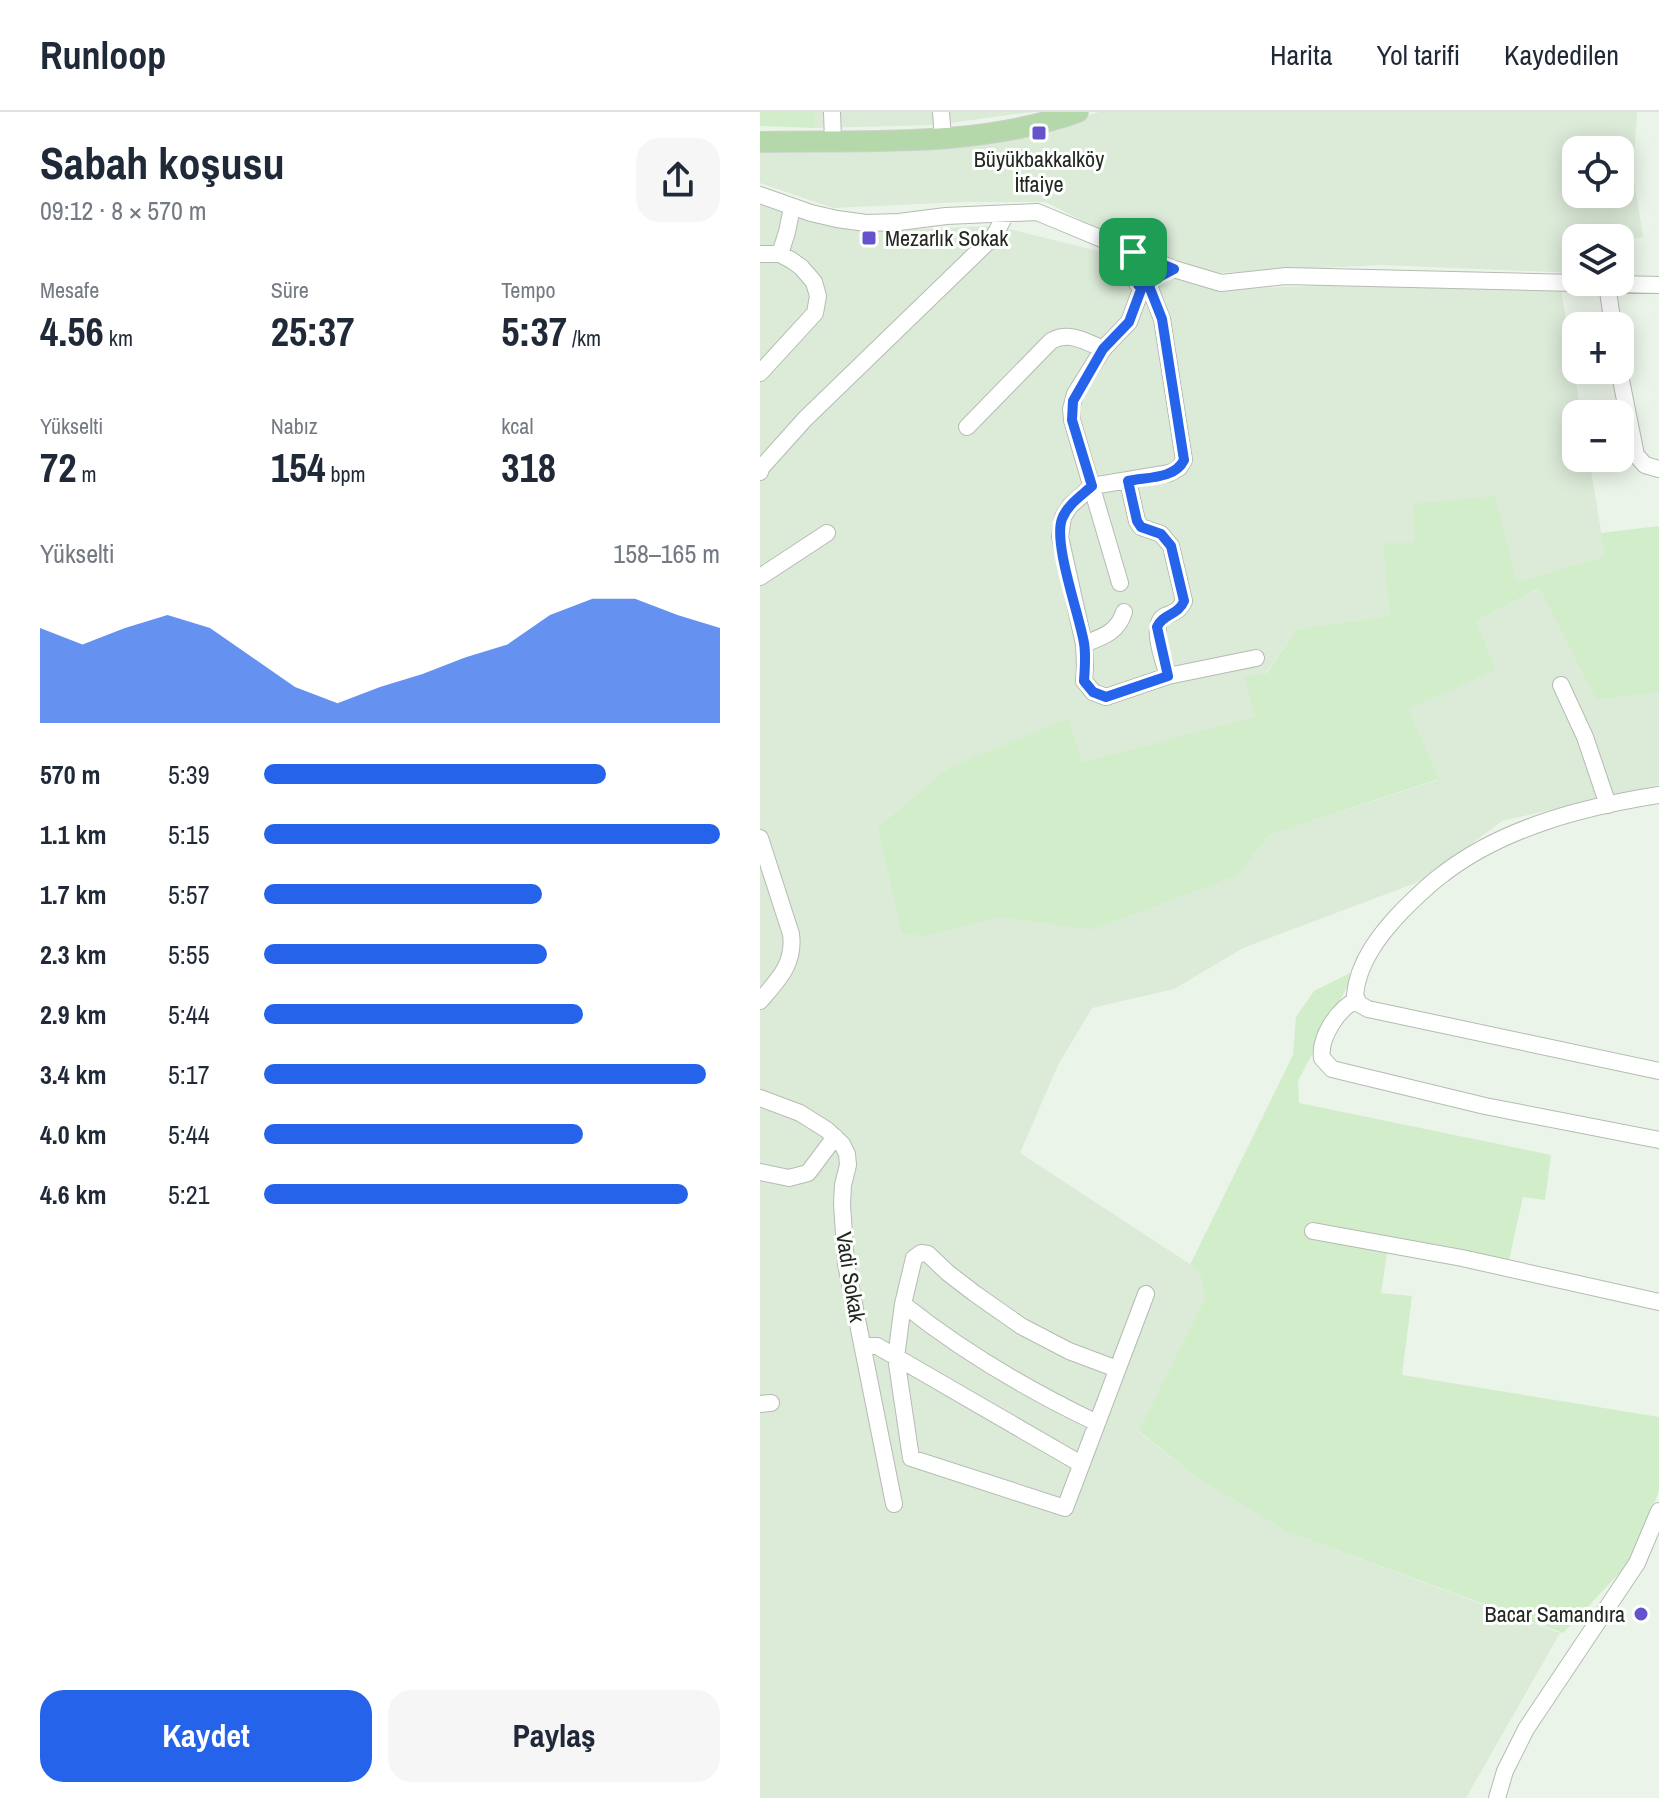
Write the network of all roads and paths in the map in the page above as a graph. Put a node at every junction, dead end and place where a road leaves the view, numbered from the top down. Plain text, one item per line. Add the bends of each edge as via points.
1 (832, 112) edge
2 (941, 112) edge
3 (1078, 112) edge
4 (943, 138) junction
5 (833, 141) junction
6 (760, 142) edge
7 (760, 195) edge
8 (792, 207) junction
9 (1006, 214) junction
10 (1133, 252) junction
11 (760, 254) edge
12 (780, 254) junction
13 (1174, 269) junction
14 (1146, 281) junction
15 (1562, 283) edge
16 (1634, 285) edge
17 (1659, 285) edge
18 (1103, 349) junction
19 (760, 373) edge
20 (1622, 384) edge
21 (967, 427) dead end
22 (1659, 469) edge
23 (760, 472) edge
24 (1128, 481) junction
25 (1092, 486) junction
26 (827, 533) dead end
27 (760, 577) edge
28 (1120, 583) dead end
29 (1124, 612) dead end
30 (1084, 644) junction
31 (1256, 658) dead end
32 (1168, 676) junction
33 (1561, 685) dead end
34 (1659, 795) edge
35 (1608, 805) junction
36 (760, 838) edge
37 (1357, 1000) junction
38 (760, 1001) edge
39 (1659, 1071) edge
40 (760, 1098) edge
41 (835, 1137) junction
42 (1659, 1140) edge
43 (760, 1172) edge
44 (1313, 1231) dead end
45 (1146, 1294) dead end
46 (1659, 1302) edge
47 (903, 1304) junction
48 (863, 1346) junction
49 (896, 1357) junction
50 (1117, 1369) junction
51 (1097, 1423) junction
52 (1081, 1464) junction
53 (894, 1504) dead end
54 (1659, 1511) edge
55 (1497, 1798) edge

1 - 5 street
2 - 4 street
3 - 4 main road via 1022,127
4 - 5 main road
5 - 6 main road
7 - 8 street
8 - 9 street via 866,223
8 - 12 street
9 - 10 street via 1037,212
9 - 23 street via 994,236 805,419
10 - 13 street
10 - 14 street
11 - 12 street
12 - 19 street via 809,276 818,302 815,313
13 - 14 street
13 - 15 street via 1221,283 1286,276
14 - 18 street via 1129,322
14 - 24 street via 1162,319 1184,460 1170,473
16 - 17 street
18 - 21 street via 1074,337 1051,341
18 - 25 street via 1071,409
20 - 22 street via 1636,455
24 - 25 street
24 - 32 street via 1137,521 1171,546 1184,601 1157,627
25 - 28 street
25 - 30 street via 1070,506 1060,530
26 - 27 street
29 - 30 street via 1113,632
30 - 32 street via 1084,681 1099,695
31 - 32 street
33 - 35 street
34 - 35 street
35 - 37 street via 1516,833 1443,874 1375,942 1355,990
36 - 38 street via 792,948 786,970
37 - 39 street via 1368,1009
37 - 42 street via 1341,1010 1322,1044 1322,1058 1332,1069
40 - 41 street via 800,1113
41 - 43 street via 808,1173 789,1178
41 - 48 street, Vadi Sokak via 847,1159 844,1244
44 - 46 street
45 - 50 street
47 - 49 street
47 - 50 street via 914,1258 925,1252 1021,1326
47 - 51 street via 1003,1373
48 - 49 street via 877,1346
48 - 53 street, Vadi Sokak
49 - 52 street
49 - 52 street via 911,1458 1065,1508
50 - 51 street
51 - 52 street
54 - 55 street via 1637,1563 1526,1729

